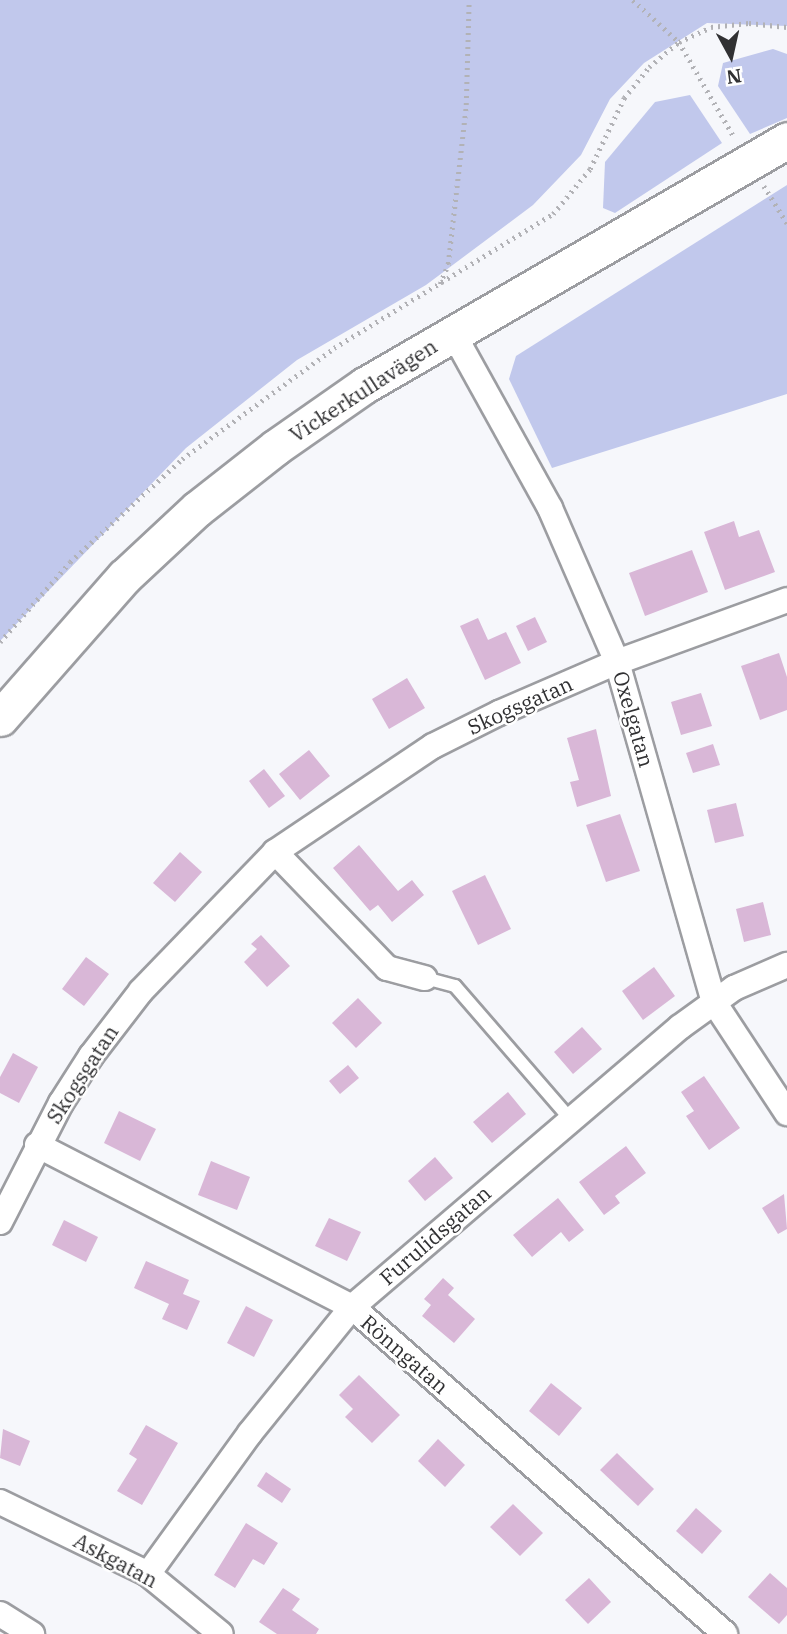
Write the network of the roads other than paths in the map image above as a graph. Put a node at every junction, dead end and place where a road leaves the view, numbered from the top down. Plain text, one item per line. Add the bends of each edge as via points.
1 (787, 140) edge
2 (453, 333) junction
3 (787, 600) edge
4 (617, 662) junction
5 (0, 718) edge
6 (275, 852) junction
7 (787, 965) edge
8 (425, 978) joint
9 (714, 1002) junction
10 (787, 1113) edge
11 (571, 1120) junction
12 (37, 1145) junction
13 (0, 1222) edge
14 (352, 1307) junction
15 (0, 1502) edge
16 (148, 1574) junction
17 (0, 1614) edge
18 (32, 1634) edge
19 (220, 1634) edge
20 (725, 1634) edge

1 - 2 main road, Vickerkullavägen
2 - 4 street, Oxelgatan via 550,508
2 - 5 main road, Vickerkullavägen via 365,385 197,509 124,577
3 - 4 street, Skogsgatan
4 - 6 street, Skogsgatan via 433,746
4 - 9 street, Oxelgatan
6 - 8 street via 387,968
6 - 12 street, Skogsgatan via 141,991 91,1056
7 - 9 street, Furulidsgatan
8 - 11 lane via 455,986
9 - 10 street, Oxelgatan
9 - 11 street, Furulidsgatan
11 - 14 street, Furulidsgatan
12 - 13 street, Skogsgatan
12 - 14 street, Rönngatan
14 - 16 street, Furulidsgatan via 250,1433
14 - 20 street, Rönngatan
15 - 16 street, Askgatan
16 - 19 street, Askgatan
17 - 18 street

